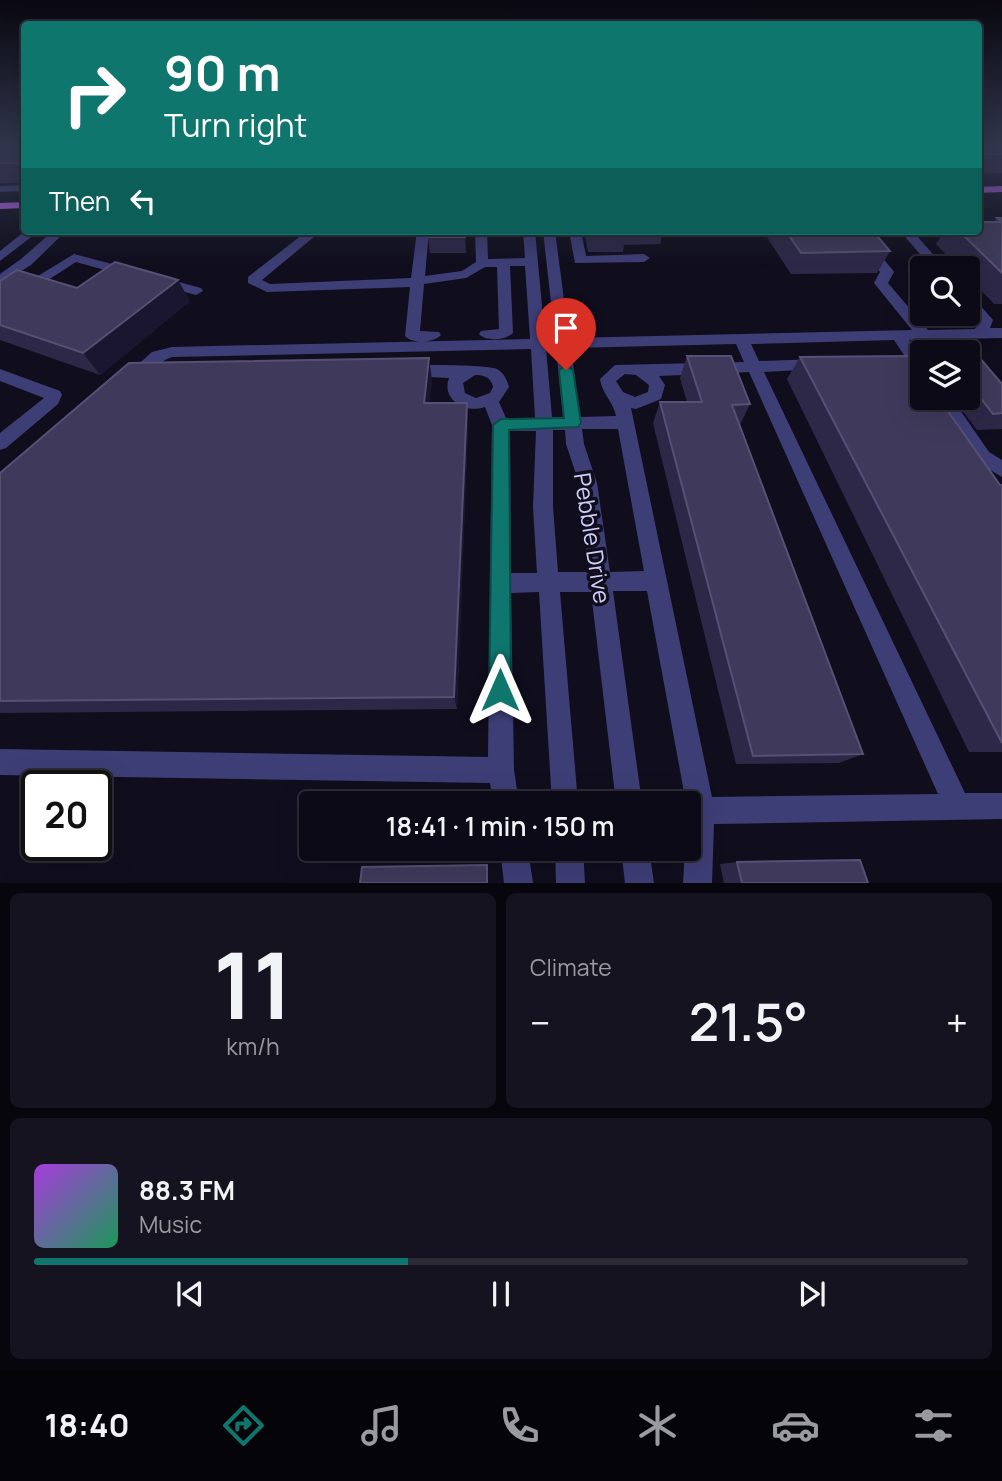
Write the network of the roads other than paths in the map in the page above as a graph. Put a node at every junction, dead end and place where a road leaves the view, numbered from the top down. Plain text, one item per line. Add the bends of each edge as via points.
1 (21, 188) edge
2 (0, 189) edge
3 (1002, 189) edge
4 (982, 190) edge
5 (21, 205) edge
6 (0, 206) edge
7 (982, 231) edge
8 (1002, 231) edge
9 (28, 235) edge
10 (55, 235) edge
11 (310, 235) edge
12 (423, 235) edge
13 (481, 235) edge
14 (529, 235) edge
15 (549, 235) edge
16 (576, 235) edge
17 (856, 235) edge
18 (910, 235) edge
19 (928, 256) edge
20 (0, 257) edge
21 (644, 258) dead end
22 (580, 260) junction
23 (503, 262) junction
24 (482, 263) junction
25 (16, 269) junction
26 (554, 269) junction
27 (532, 270) junction
28 (0, 280) edge
29 (35, 282) junction
30 (418, 282) junction
31 (62, 285) edge
32 (196, 291) dead end
33 (1002, 320) edge
34 (980, 322) edge
35 (983, 327) junction
36 (1002, 333) edge
37 (923, 335) junction
38 (899, 336) junction
39 (742, 340) junction
40 (648, 342) junction
41 (538, 344) junction
42 (563, 344) junction
43 (470, 345) junction
44 (910, 356) edge
45 (836, 364) edge
46 (754, 365) junction
47 (393, 371) edge
48 (645, 371) junction
49 (468, 372) junction
50 (0, 375) edge
51 (160, 376) edge
52 (490, 401) junction
53 (951, 410) edge
54 (622, 411) junction
55 (573, 423) junction
56 (544, 424) junction
57 (501, 425) junction
58 (0, 443) edge
59 (1002, 470) edge
60 (656, 581) junction
61 (601, 582) junction
62 (500, 583) junction
63 (549, 583) junction
64 (0, 762) edge
65 (501, 770) junction
66 (504, 791) edge
67 (564, 791) edge
68 (627, 791) edge
69 (697, 791) edge
70 (1002, 806) edge
71 (958, 807) junction
72 (701, 811) edge
73 (516, 861) edge
74 (570, 861) edge
75 (637, 861) edge
76 (698, 861) edge
77 (519, 883) edge
78 (571, 883) edge
79 (640, 883) edge
80 (697, 883) edge

1 - 2 street
3 - 4 main road
5 - 6 main road
7 - 8 street
9 - 20 street
10 - 25 street
11 - 30 street via 253,280 267,288
12 - 30 street
13 - 24 street
14 - 27 street, Pebble Drive
15 - 26 street, Pebble Drive
16 - 22 street
17 - 37 street via 887,272 881,283
18 - 19 street
21 - 22 street
22 - 26 street
23 - 24 street
23 - 27 street
23 - 30 street via 506,333 412,335
24 - 30 street via 466,274
25 - 28 street
25 - 29 street
26 - 27 street
26 - 42 street, Pebble Drive
27 - 41 street, Pebble Drive
29 - 31 street
29 - 32 street via 74,258
33 - 35 street
34 - 35 street
35 - 36 street
35 - 37 street
37 - 38 street
38 - 39 street
38 - 44 street
39 - 40 street
39 - 46 street
40 - 42 street
40 - 48 street
41 - 42 street
41 - 43 street
41 - 56 street, Pebble Drive
42 - 55 street, Pebble Drive
43 - 49 street
43 - 51 street via 172,352 157,356 128,381
45 - 46 street
46 - 48 street
46 - 71 street
47 - 49 street
48 - 54 street via 657,385 655,395
48 - 54 street via 629,368 610,375 610,390
49 - 52 street via 492,373 501,382 500,392
49 - 52 street via 454,386 457,396 476,404
50 - 58 street via 54,394
52 - 57 street
53 - 59 street via 983,457
54 - 55 street
54 - 60 street
55 - 56 street
55 - 61 street, Pebble Drive via 588,484
56 - 57 street
56 - 63 street, Pebble Drive via 543,507
57 - 62 street
60 - 61 street
60 - 69 street
61 - 63 street
61 - 68 street, Pebble Drive
62 - 63 street
62 - 65 street
63 - 67 street, Pebble Drive
64 - 65 street
65 - 66 street
70 - 71 street
71 - 72 street
73 - 77 street
74 - 78 street
75 - 79 street
76 - 80 street

